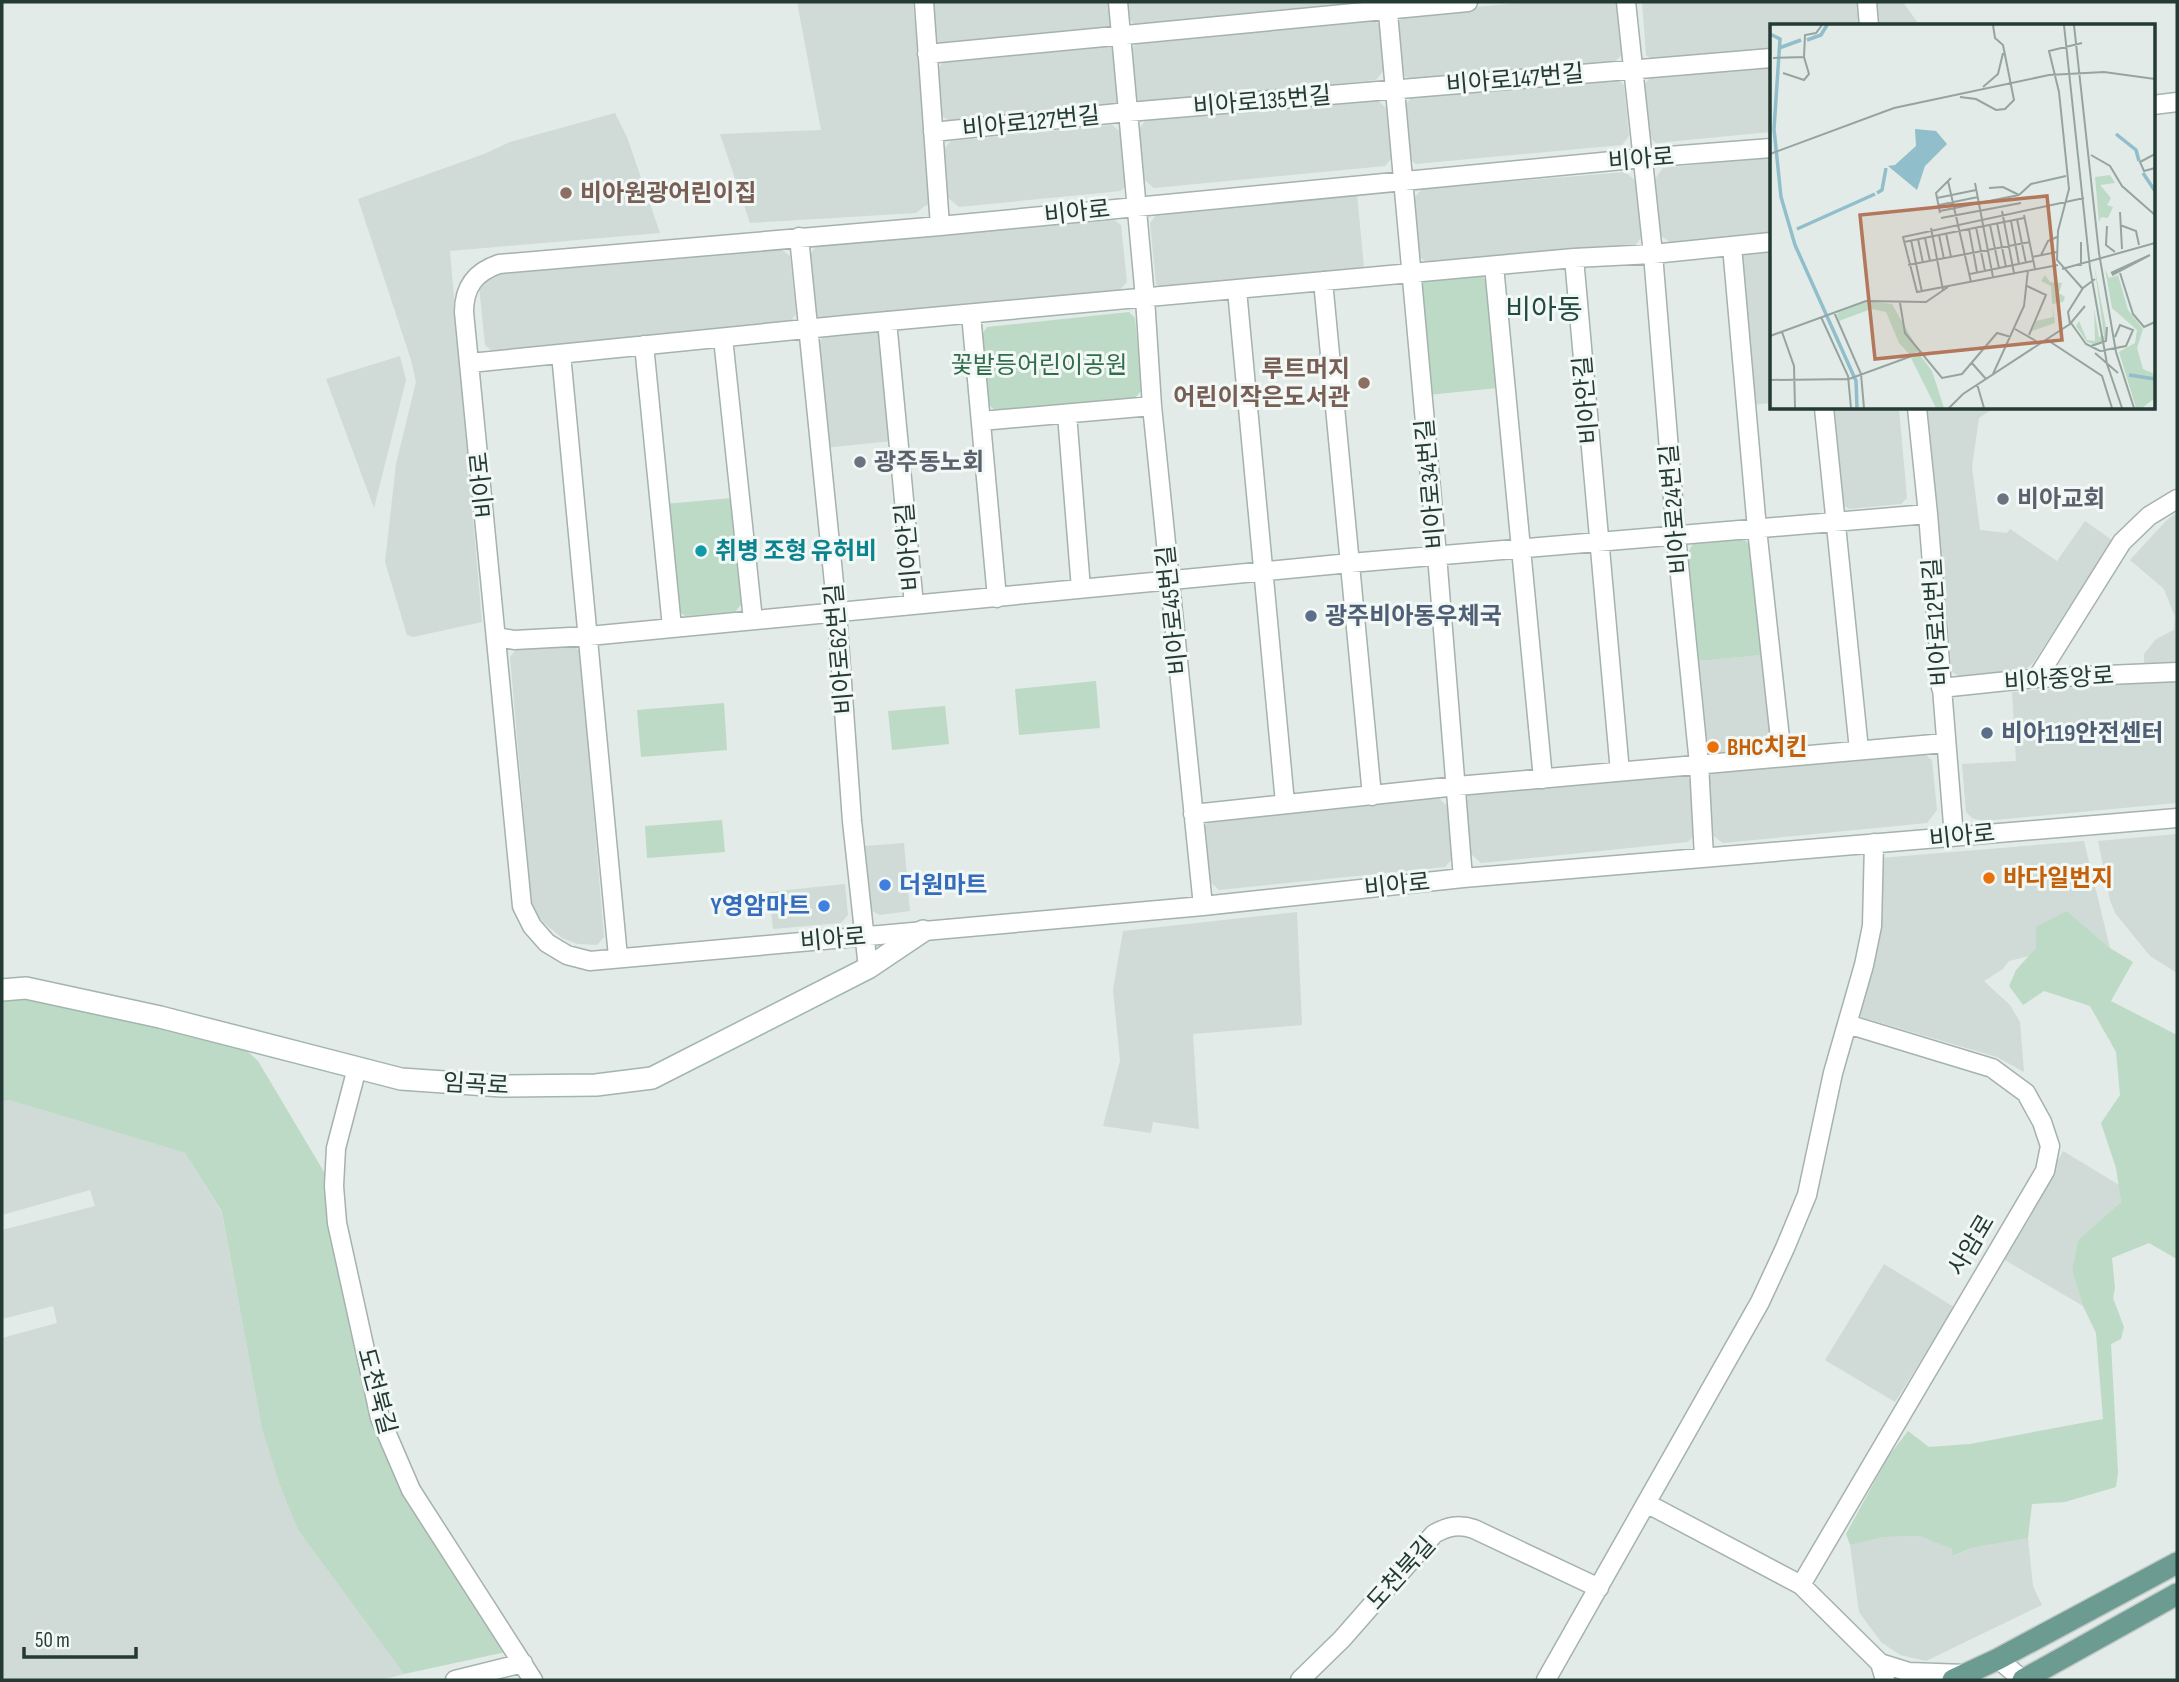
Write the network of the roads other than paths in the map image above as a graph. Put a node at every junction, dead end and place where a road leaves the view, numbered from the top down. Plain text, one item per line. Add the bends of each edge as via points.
1 (924, 2) edge
2 (1118, 2) edge
3 (1468, 2) edge
4 (1626, 2) edge
5 (1867, 2) edge
6 (1387, 6) edge
7 (1869, 24) edge
8 (1122, 36) junction
9 (927, 54) junction
10 (1770, 58) edge
11 (1634, 69) junction
12 (1396, 89) junction
13 (2177, 102) edge
14 (2154, 105) edge
15 (1128, 113) junction
16 (933, 132) junction
17 (1770, 148) edge
18 (1643, 158) junction
19 (1403, 182) junction
20 (1136, 206) junction
21 (940, 226) junction
22 (799, 237) junction
23 (1770, 242) edge
24 (1732, 246) junction
25 (1653, 254) junction
26 (1574, 258) junction
27 (1494, 266) junction
28 (1410, 273) junction
29 (1323, 282) junction
30 (1237, 290) junction
31 (1145, 298) junction
32 (971, 314) junction
33 (887, 321) junction
34 (808, 329) junction
35 (723, 338) junction
36 (644, 345) junction
37 (561, 354) junction
38 (470, 363) junction
39 (1152, 406) junction
40 (1824, 410) edge
41 (1917, 410) edge
42 (1067, 414) junction
43 (981, 421) junction
44 (2177, 499) edge
45 (1928, 514) junction
46 (1834, 520) junction
47 (1757, 529) junction
48 (1676, 535) junction
49 (1598, 542) junction
50 (1520, 548) junction
51 (1437, 555) junction
52 (1350, 563) junction
53 (1264, 571) junction
54 (1168, 581) junction
55 (1081, 589) junction
56 (997, 598) junction
57 (914, 605) junction
58 (837, 613) junction
59 (753, 620) junction
60 (672, 627) junction
61 (589, 636) junction
62 (497, 637) junction
63 (2177, 672) edge
64 (2037, 678) junction
65 (1941, 688) junction
66 (1945, 743) junction
67 (1859, 750) junction
68 (1782, 757) junction
69 (1699, 764) junction
70 (1620, 772) junction
71 (1543, 779) junction
72 (1457, 786) junction
73 (1371, 796) junction
74 (1285, 803) junction
75 (1193, 814) junction
76 (2177, 818) edge
77 (1954, 837) junction
78 (1874, 842) junction
79 (1704, 857) junction
80 (1463, 878) junction
81 (1203, 906) junction
82 (923, 931) junction
83 (865, 937) junction
84 (618, 957) junction
85 (868, 968) junction
86 (2, 990) edge
87 (1847, 1024) junction
88 (357, 1068) junction
89 (1646, 1503) junction
90 (2177, 1563) edge
91 (1801, 1585) junction
92 (1599, 1588) junction
93 (2177, 1594) edge
94 (1998, 1660) junction
95 (523, 1663) junction
96 (1883, 1672) edge
97 (1959, 1677) edge
98 (455, 1680) edge
99 (533, 1680) edge
100 (1300, 1680) edge
101 (1546, 1680) edge
102 (2023, 1680) edge

1 - 9 street, 비아로127번길
2 - 8 street
3 - 6 street
4 - 11 street
5 - 7 street
6 - 8 street
6 - 12 street
8 - 9 street
8 - 15 street
9 - 16 street, 비아로127번길
10 - 11 street, 비아로147번길
11 - 12 street, 비아로147번길
11 - 18 street
12 - 15 street, 비아로135번길
12 - 19 street
13 - 14 street
15 - 16 street, 비아로127번길
15 - 20 street
16 - 21 street, 비아로127번길
17 - 18 street, 비아로
18 - 19 street, 비아로
18 - 25 street, 비아로24번길
19 - 20 street, 비아로
19 - 28 street, 비아로34번길
20 - 21 street, 비아로
20 - 31 street, 비아로45번길
21 - 22 street, 비아로
22 - 34 street, 비아로62번길
22 - 38 street, 비아로 via 499,264 476,276 464,299
23 - 24 street
24 - 25 street
24 - 47 street
25 - 26 street
25 - 48 street, 비아로24번길
26 - 27 street
26 - 49 street, 비아안길
27 - 28 street
27 - 50 street
28 - 29 street
28 - 51 street, 비아로34번길
29 - 30 street
29 - 52 street
30 - 31 street
30 - 53 street
31 - 32 street
31 - 39 street, 비아로45번길
32 - 33 street
32 - 43 street
33 - 34 street
33 - 57 street, 비아안길
34 - 35 street
34 - 58 street, 비아로62번길
35 - 36 street
35 - 59 street
36 - 37 street
36 - 60 street
37 - 38 street
37 - 61 street
38 - 62 street, 비아로
39 - 42 street
39 - 54 street, 비아로45번길
40 - 46 street
41 - 45 street, 비아로12번길
42 - 43 street
42 - 55 street
43 - 56 street
44 - 64 street via 2148,516 2122,542
45 - 46 street, 비아안길
45 - 65 street, 비아로12번길
46 - 47 street, 비아안길
46 - 67 street
47 - 48 street, 비아안길
47 - 68 street
48 - 49 street, 비아안길
48 - 69 street, 비아로24번길
49 - 50 street, 비아안길
49 - 70 street, 비아안길
50 - 51 street, 비아안길
50 - 71 street
51 - 52 street, 비아안길
51 - 72 street, 비아로34번길
52 - 53 street, 비아안길
52 - 73 street
53 - 54 street, 비아안길
53 - 74 street
54 - 55 street, 비아안길
54 - 75 street, 비아로45번길
55 - 56 street, 비아안길
56 - 57 street, 비아안길
57 - 58 street, 비아안길
58 - 59 street, 비아안길
58 - 83 street, 비아로62번길
59 - 60 street, 비아안길
60 - 61 street, 비아안길
61 - 62 street, 비아안길
61 - 84 street
62 - 84 street, 비아로 via 522,906 547,943 567,955 590,961
63 - 64 street, 비아중앙로
64 - 65 street, 비아중앙로
65 - 66 street, 비아로12번길
66 - 67 street
66 - 77 street, 비아로12번길
67 - 68 street
68 - 69 street
69 - 70 street
69 - 79 street, 비아로24번길
70 - 71 street
71 - 72 street
72 - 73 street
72 - 80 street, 비아로34번길
73 - 74 street
74 - 75 street
75 - 81 street, 비아로45번길
76 - 77 street, 비아로
77 - 78 street, 비아로
78 - 79 street, 비아로
78 - 87 street via 1871,926
79 - 80 street, 비아로
80 - 81 street, 비아로
81 - 82 street, 비아로
82 - 83 street, 비아로
82 - 85 main road, 임곡로
83 - 84 street, 비아로
83 - 85 street, 비아로62번길
85 - 88 main road, 임곡로 via 652,1078 596,1085 502,1086 401,1079
86 - 88 main road, 임곡로 via 26,988 160,1017
87 - 89 street via 1807,1195 1786,1248
87 - 91 street, 사암로 via 1992,1068 2026,1093 2050,1146 2045,1171
88 - 95 street, 도천북길 via 336,1148 334,1186 337,1223 380,1418 411,1490
89 - 91 street
89 - 92 street
90 - 94 main road
91 - 96 street
92 - 100 street, 도천북길 via 1474,1529 1443,1528
92 - 101 street
93 - 102 main road
94 - 97 main road
94 - 102 street
95 - 98 street
95 - 99 street, 도천북길
96 - 97 street

